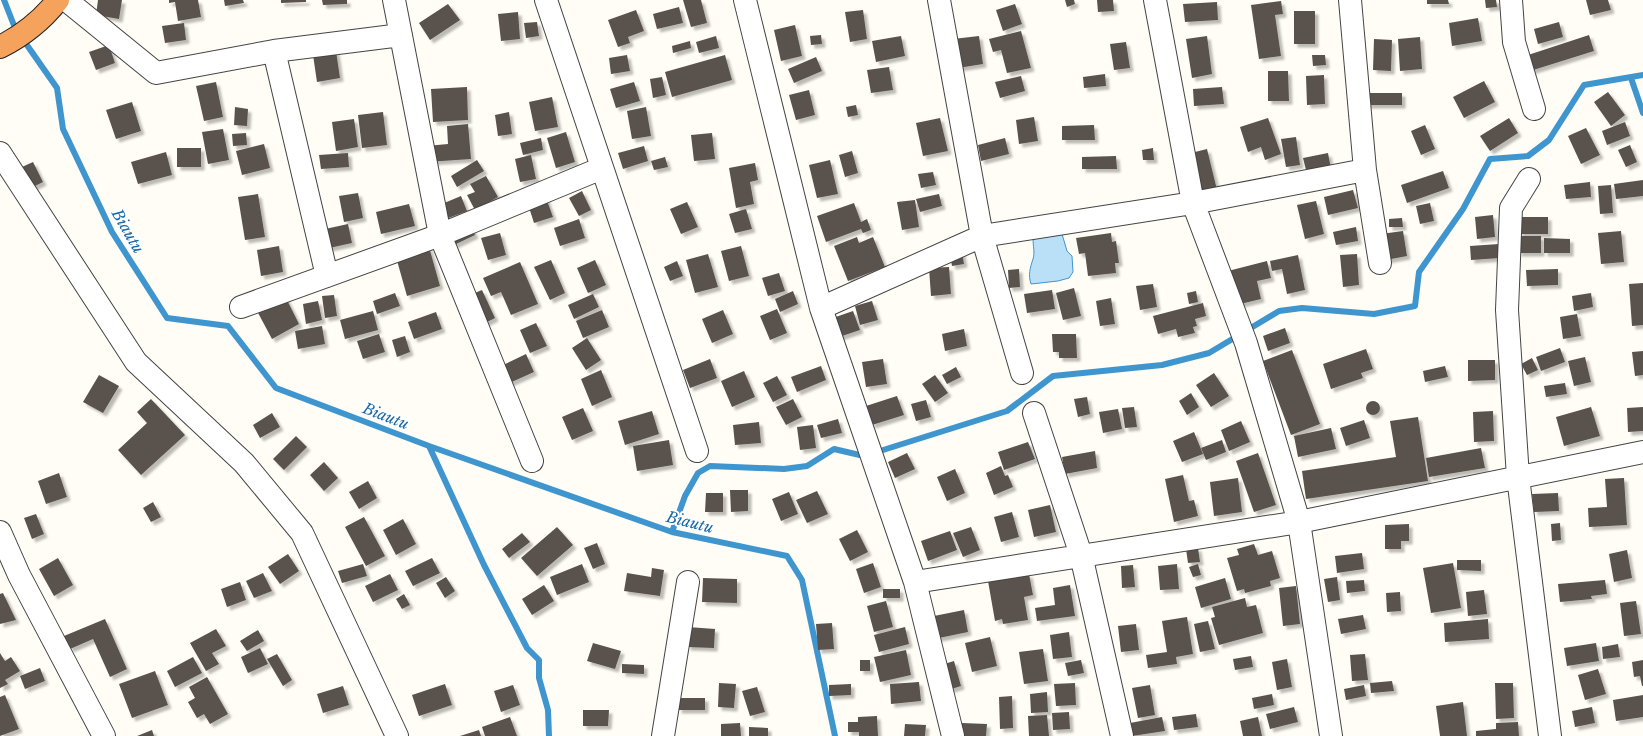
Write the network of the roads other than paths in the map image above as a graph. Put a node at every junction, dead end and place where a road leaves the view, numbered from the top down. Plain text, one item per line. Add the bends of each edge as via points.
1 (58, 0) edge
2 (66, 0) edge
3 (394, 0) edge
4 (546, 0) edge
5 (745, 0) edge
6 (939, 0) edge
7 (1155, 0) edge
8 (1350, 0) edge
9 (1511, 0) edge
10 (401, 34) junction
11 (2, 47) edge
12 (274, 50) junction
13 (1534, 109) dead end
14 (0, 153) edge
15 (602, 168) junction
16 (1365, 170) junction
17 (1529, 179) dead end
18 (1193, 203) junction
19 (440, 235) junction
20 (982, 236) junction
21 (1380, 263) dead end
22 (327, 276) junction
23 (241, 307) dead end
24 (821, 308) junction
25 (1022, 373) dead end
26 (1034, 413) dead end
27 (697, 451) dead end
28 (1643, 452) edge
29 (532, 461) dead end
30 (1518, 477) junction
31 (1298, 522) junction
32 (0, 532) edge
33 (1081, 555) junction
34 (9, 577) edge
35 (688, 582) dead end
36 (915, 582) junction
37 (104, 736) edge
38 (397, 736) edge
39 (664, 736) edge
40 (953, 736) edge
41 (1122, 736) edge
42 (1331, 736) edge
43 (1550, 736) edge

1 - 11 highway via 49,12
2 - 12 street via 156,73
3 - 10 street
4 - 15 street
5 - 24 street
6 - 20 street
7 - 18 street
8 - 16 street
9 - 13 street via 1514,42
10 - 12 street
10 - 19 street
12 - 22 street
14 - 38 street via 136,362 244,463 302,533
15 - 19 street
15 - 27 street
16 - 18 street
16 - 21 street
17 - 30 street via 1511,208 1507,310
18 - 20 street
18 - 31 street via 1242,335
19 - 22 street
19 - 29 street
20 - 24 street
20 - 25 street
22 - 23 street
24 - 36 street
26 - 33 street
28 - 30 street
30 - 31 street
30 - 43 street
31 - 33 street
31 - 42 street
32 - 34 street
33 - 36 street
33 - 41 street
34 - 37 street
35 - 39 street
36 - 40 street

